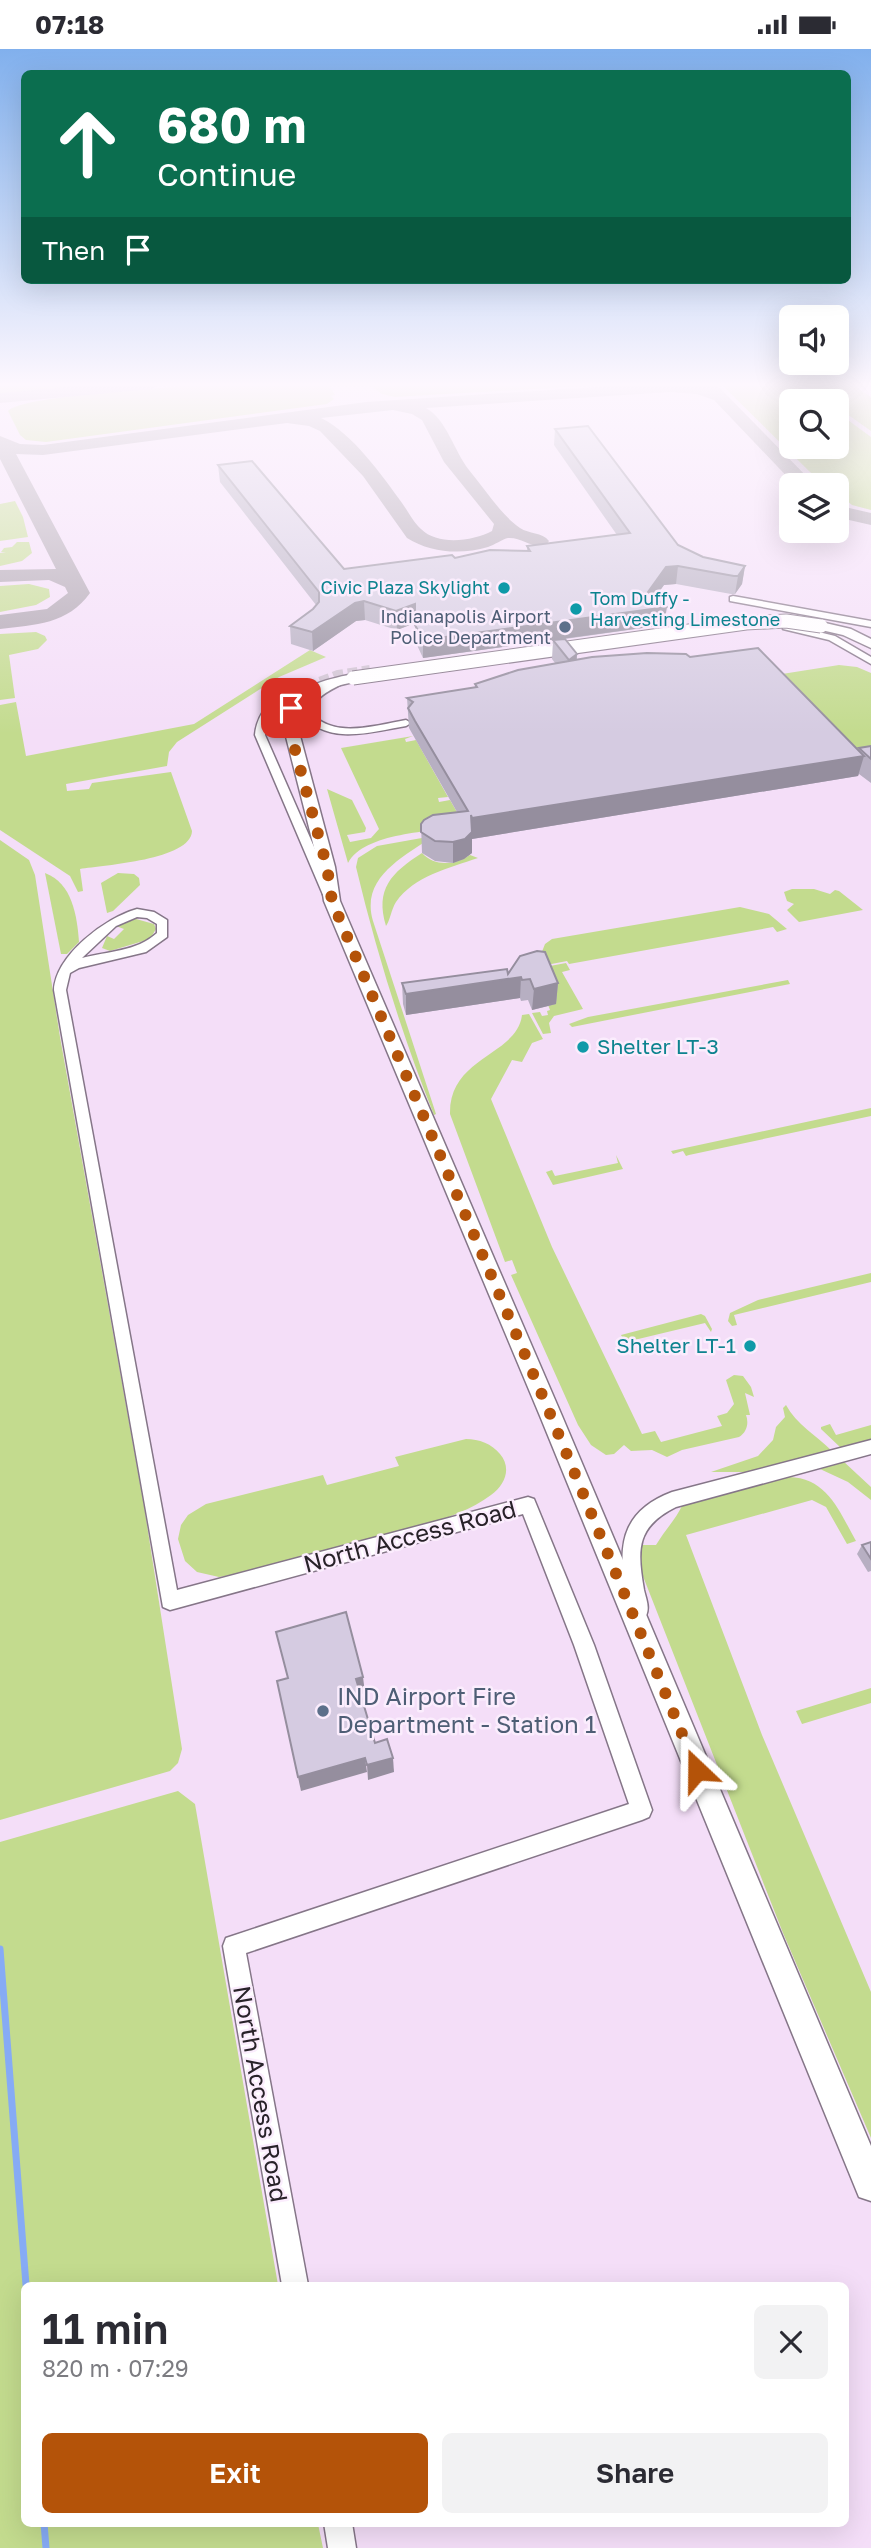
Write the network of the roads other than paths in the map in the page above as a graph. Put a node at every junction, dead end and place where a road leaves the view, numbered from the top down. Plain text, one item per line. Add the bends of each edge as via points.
1 (733, 599) dead end
2 (871, 624) edge
3 (775, 625) dead end
4 (871, 644) edge
5 (871, 660) edge
6 (353, 678) junction
7 (293, 692) tunnel mouth
8 (406, 723) edge
9 (332, 901) junction
10 (63, 972) junction
11 (871, 1447) edge
12 (647, 1650) junction
13 (871, 2185) edge
14 (294, 2282) edge
15 (339, 2527) edge
16 (342, 2548) edge

1 - 2 street
3 - 5 street via 832,638
4 - 6 street, bridge via 821,626 786,621 746,623
6 - 8 street via 312,698 306,711 314,722 345,731
6 - 9 street via 304,695 291,708 288,724
7 - 9 street via 266,712 260,735
9 - 12 street
10 - 10 street via 112,923 127,915 144,913 158,918 165,928 150,945 76,963
10 - 14 street, North Access Road via 60,990 170,1601 527,1505 584,1645 642,1810 234,1946
11 - 12 street via 672,1500 648,1513 636,1527 631,1543
12 - 13 street
15 - 16 street

